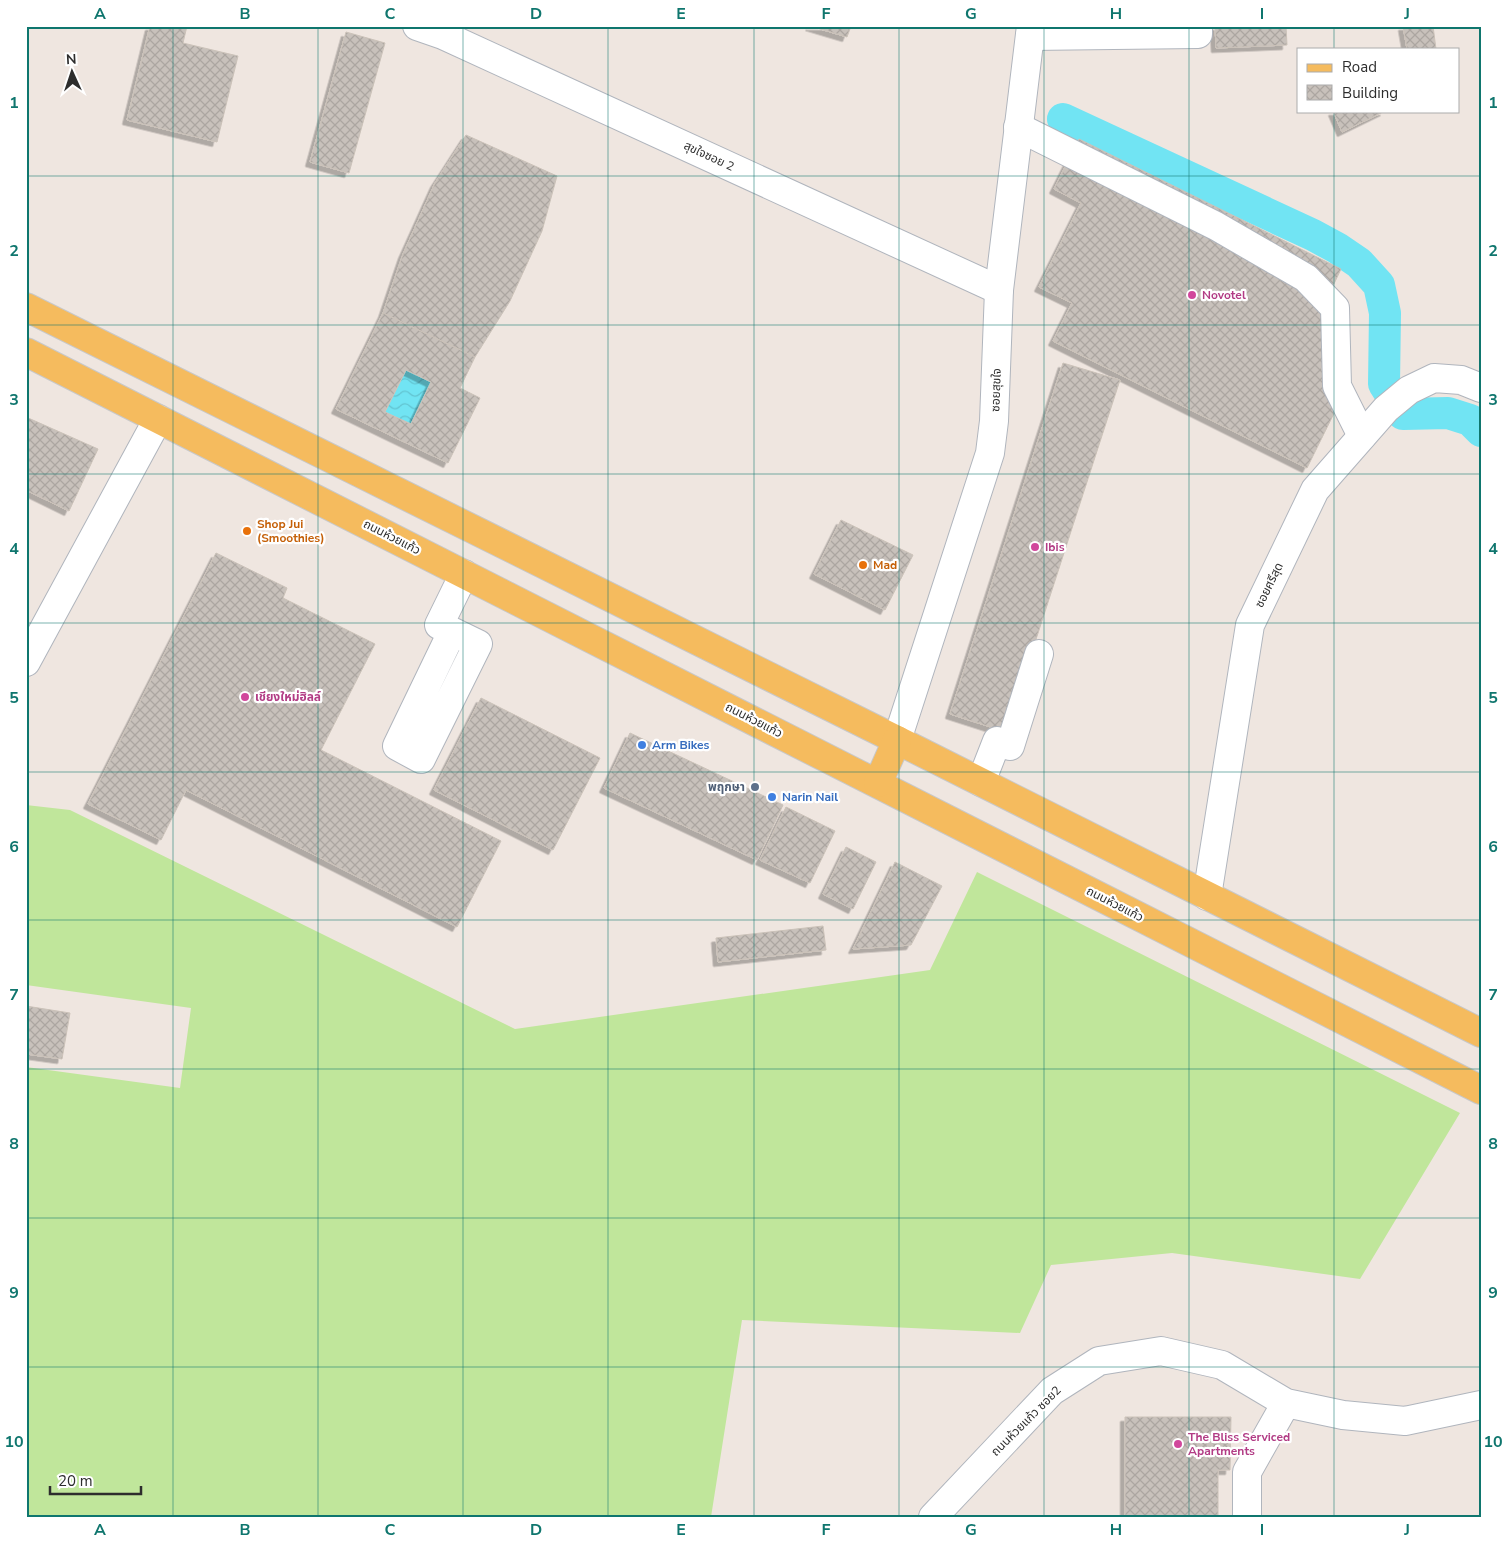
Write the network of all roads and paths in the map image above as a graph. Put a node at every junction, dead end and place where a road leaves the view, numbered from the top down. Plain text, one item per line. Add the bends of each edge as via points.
1 (417, 26) edge
2 (1198, 26) edge
3 (444, 30) edge
4 (1031, 31) edge
5 (1018, 127) junction
6 (999, 290) junction
7 (26, 307) edge
8 (26, 352) edge
9 (1481, 388) edge
10 (158, 419) junction
11 (1362, 436) junction
12 (464, 574) junction
13 (452, 632) junction
14 (1039, 654) dead end
15 (26, 662) edge
16 (897, 740) junction
17 (981, 782) junction
18 (878, 783) junction
19 (1207, 896) junction
20 (1481, 1034) edge
21 (1481, 1090) edge
22 (1286, 1403) junction
23 (1481, 1404) edge
24 (933, 1517) edge
25 (1247, 1517) edge

1 - 3 street, สุขใจซอย 2
2 - 4 street via 1198,34
3 - 6 street, สุขใจซอย 2
4 - 5 street, ซอยสุขใจ
5 - 6 street, ซอยสุขใจ
5 - 11 street via 1216,226 1306,278 1335,308 1337,386
6 - 16 street, ซอยสุขใจ via 990,453
7 - 16 main road
8 - 10 main road, ถนนห้วยแก้ว
9 - 11 street, ซอยศรีสุด via 1461,380 1434,378 1409,390 1386,408
10 - 12 main road, ถนนห้วยแก้ว
10 - 15 street
11 - 19 street, ซอยศรีสุด via 1315,490 1250,625
12 - 13 street via 438,625
12 - 18 main road, ถนนห้วยแก้ว
13 - 13 street via 397,746 421,759 478,644
14 - 17 street via 1010,746 999,736
16 - 17 main road
16 - 18 main road
17 - 19 main road
18 - 21 main road, ถนนห้วยแก้ว
19 - 20 main road
22 - 23 street, ถนนห้วยแก้ว ซอย2 via 1343,1415 1405,1421
22 - 24 street, ถนนห้วยแก้ว ซอย2 via 1222,1366 1161,1351 1099,1361 1052,1391
22 - 25 street via 1247,1472

